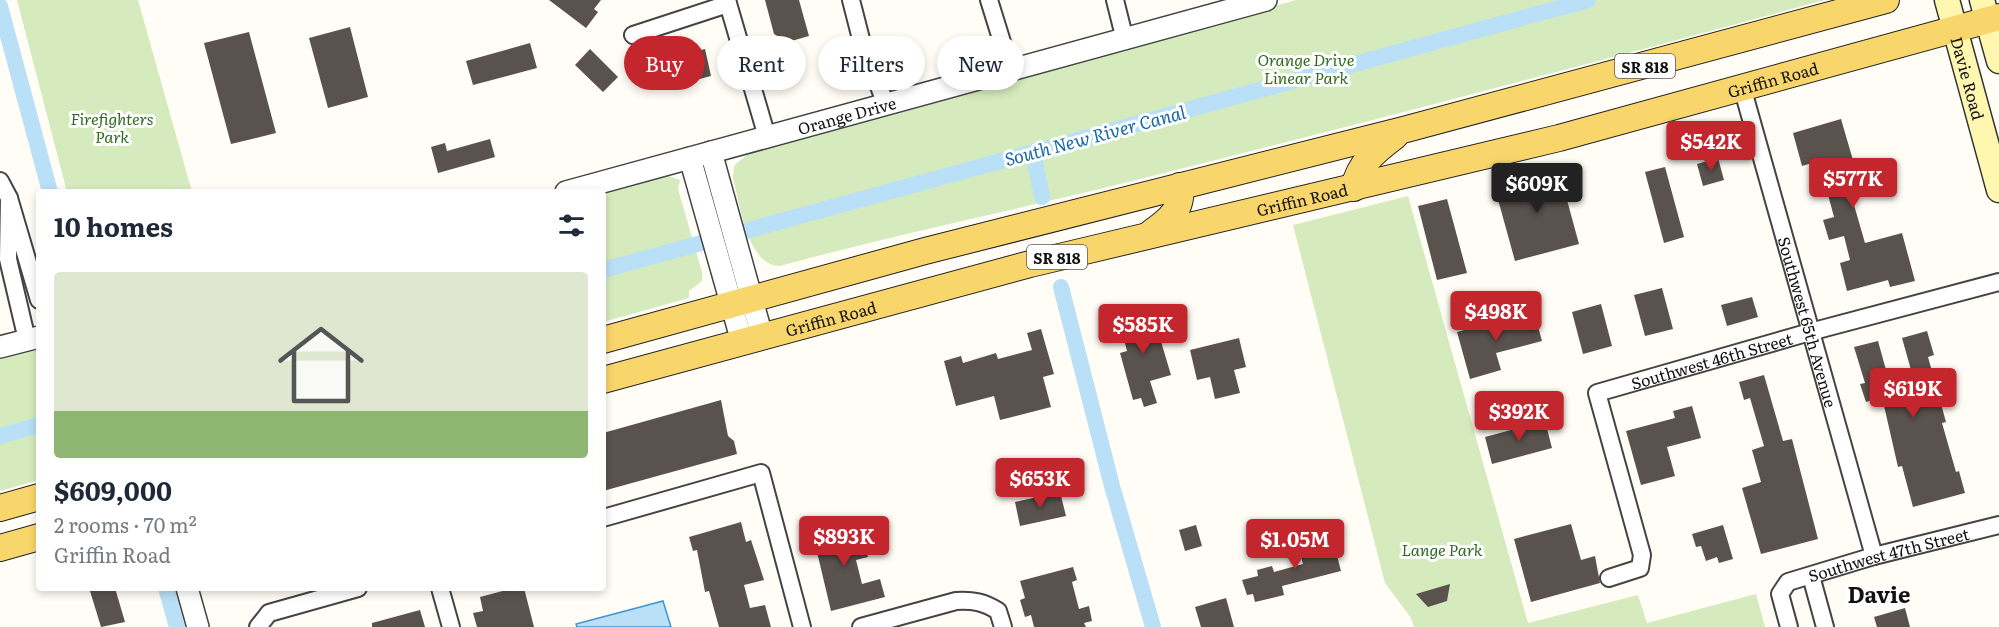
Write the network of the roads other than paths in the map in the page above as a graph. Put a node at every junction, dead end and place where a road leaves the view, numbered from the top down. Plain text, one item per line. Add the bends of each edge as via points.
1 (851, 0) edge
2 (989, 0) edge
3 (1115, 0) edge
4 (1266, 0) edge
5 (1886, 0) edge
6 (1947, 0) edge
7 (727, 2) edge
8 (1990, 12) edge
9 (1955, 28) junction
10 (633, 35) dead end
11 (1000, 36) edge
12 (1125, 40) junction
13 (1999, 61) edge
14 (1024, 67) edge
15 (1742, 87) junction
16 (941, 90) edge
17 (886, 105) junction
18 (1403, 130) junction
19 (767, 137) junction
20 (711, 152) junction
21 (690, 158) junction
22 (0, 181) edge
23 (1180, 186) junction
24 (1354, 188) junction
25 (577, 189) edge
26 (1999, 190) edge
27 (9, 198) junction
28 (1148, 235) junction
29 (1999, 282) edge
30 (36, 290) edge
31 (742, 302) junction
32 (1810, 332) junction
33 (33, 338) edge
34 (606, 339) edge
35 (752, 339) junction
36 (0, 347) edge
37 (606, 379) edge
38 (36, 498) edge
39 (0, 508) edge
40 (606, 517) edge
41 (1999, 525) edge
42 (36, 538) edge
43 (0, 548) edge
44 (1874, 556) junction
45 (1811, 576) junction
46 (1609, 578) dead end
47 (188, 591) edge
48 (346, 591) edge
49 (441, 591) edge
50 (198, 627) edge
51 (258, 627) edge
52 (451, 627) edge
53 (802, 627) edge
54 (861, 627) edge
55 (1003, 627) edge
56 (1789, 627) edge
57 (1825, 627) edge

1 - 17 street
2 - 11 street
3 - 12 street
4 - 12 street, Orange Drive
5 - 18 main road, SR 818
6 - 9 main road, Davie Road
7 - 10 street
7 - 19 street
8 - 9 main road, Griffin Road / SR 818
8 - 13 main road, Davie Road
9 - 15 main road, Griffin Road / SR 818
9 - 26 main road, Davie Road
12 - 14 street, Orange Drive
15 - 24 main road, Griffin Road / SR 818 via 1559,138
15 - 32 street, Southwest 65th Avenue
16 - 17 street, Orange Drive
17 - 19 street, Orange Drive
18 - 23 main road, SR 818
18 - 24 main road via 1367,159
19 - 20 street, Orange Drive
20 - 21 street, Orange Drive
20 - 31 street via 744,271
21 - 25 street, Orange Drive
21 - 31 street via 723,276
22 - 27 street
23 - 28 main road via 1178,210
23 - 31 main road, SR 818 via 925,250
24 - 28 main road, Griffin Road / SR 818
27 - 30 street
27 - 33 street via 8,259
28 - 35 main road, Griffin Road / SR 818
29 - 32 street, Southwest 46th Street
31 - 34 main road, SR 818
31 - 35 street
32 - 44 street, Southwest 65th Avenue
32 - 46 street, Southwest 46th Street via 1597,393 1642,555 1640,568
33 - 36 street
35 - 37 main road, Griffin Road / SR 818
38 - 39 main road
40 - 53 street via 760,472
41 - 44 street, Southwest 47th Street
42 - 43 main road
44 - 45 street, Southwest 47th Street
45 - 56 street, Southwest 47th Street via 1788,582 1781,589
45 - 57 street
47 - 50 street
48 - 51 street via 269,613
49 - 52 street
54 - 55 street via 972,600 998,611

